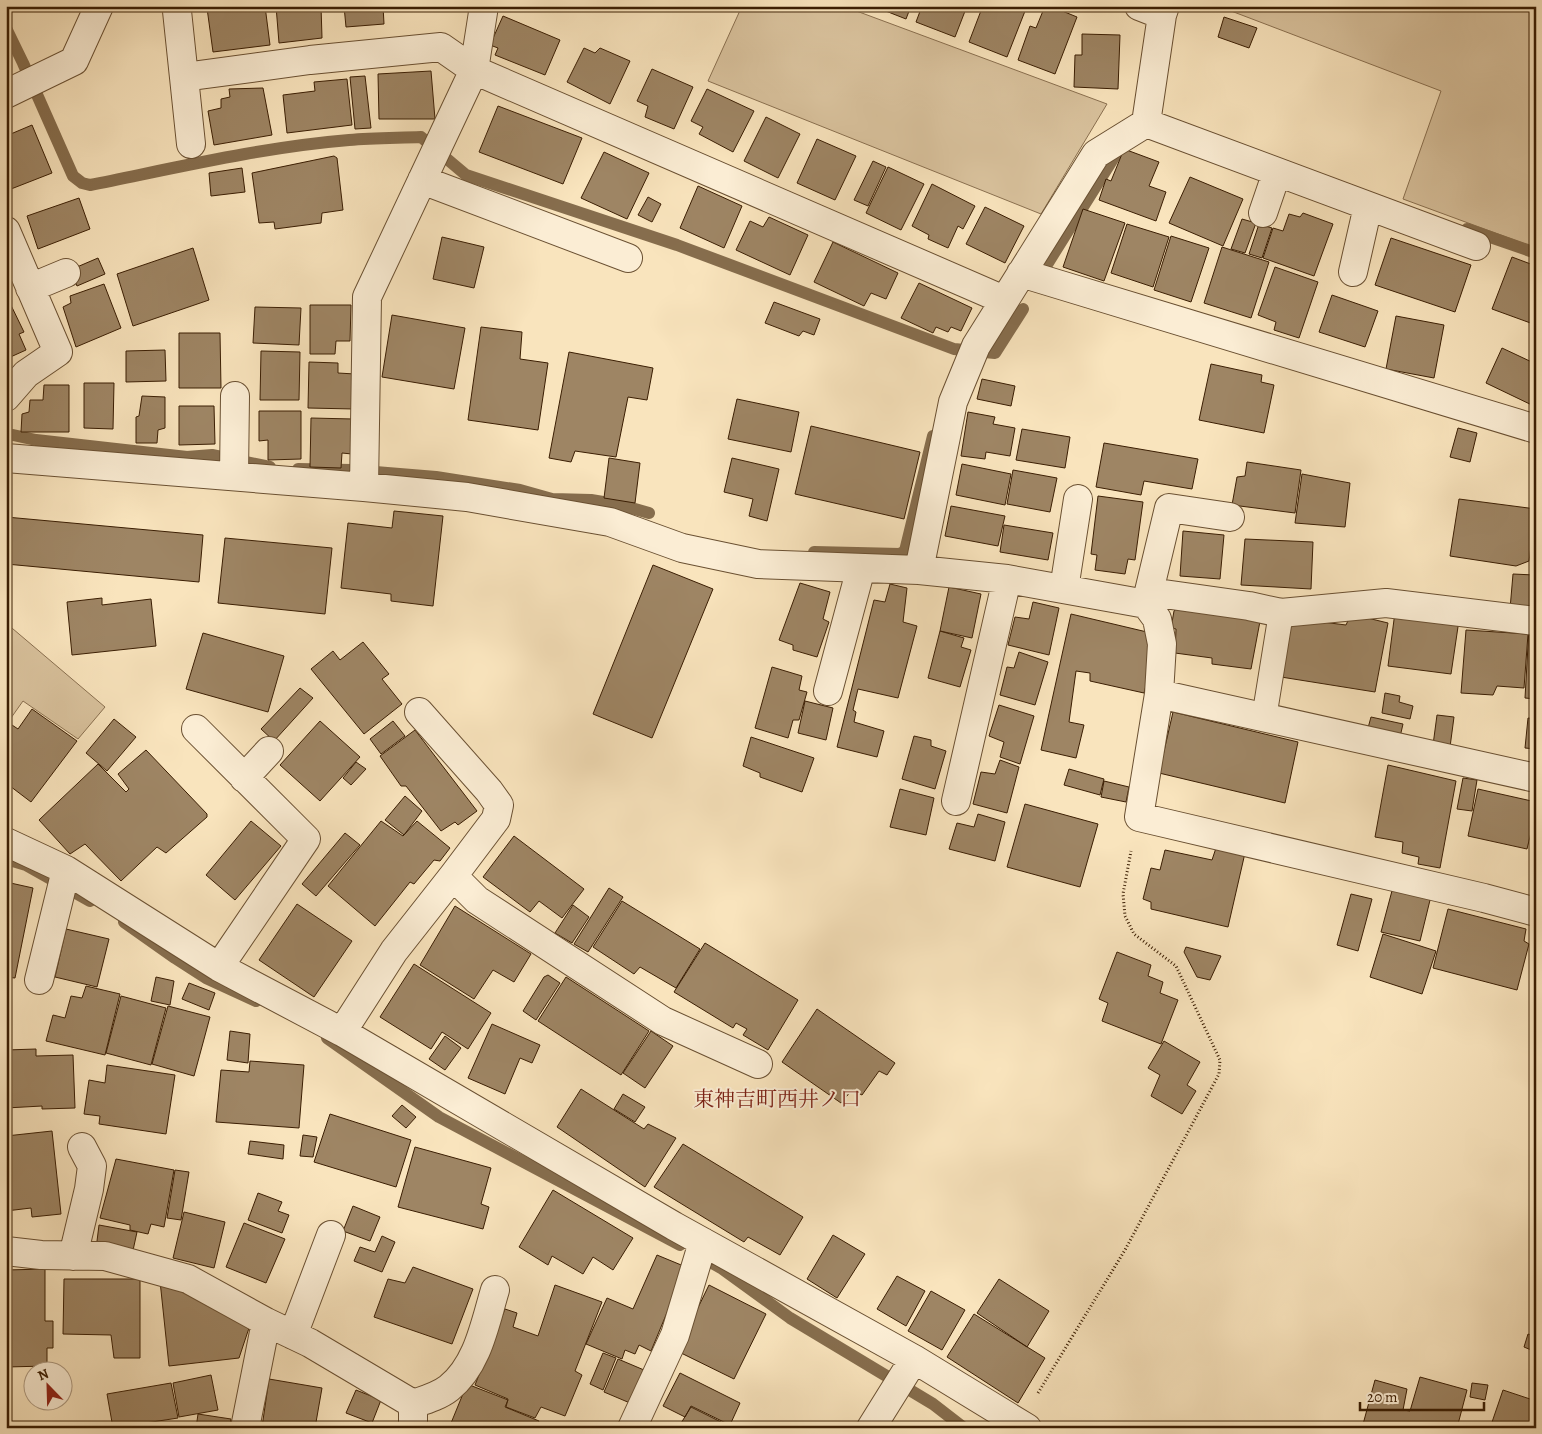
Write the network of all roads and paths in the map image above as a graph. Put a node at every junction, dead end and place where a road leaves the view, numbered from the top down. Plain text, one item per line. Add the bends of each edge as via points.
1 (99, 6) edge
2 (484, 6) edge
3 (1155, 9) edge
4 (177, 11) dead end
5 (474, 70) junction
6 (184, 77) junction
7 (11, 91) edge
8 (1146, 123) junction
9 (191, 144) dead end
10 (1277, 172) junction
11 (422, 180) junction
12 (1368, 206) junction
13 (1263, 213) dead end
14 (6, 231) edge
15 (1476, 246) dead end
16 (628, 258) dead end
17 (1353, 272) dead end
18 (66, 273) dead end
19 (1021, 273) junction
20 (30, 288) junction
21 (1004, 300) junction
22 (6, 396) edge
23 (236, 396) dead end
24 (1536, 429) edge
25 (6, 458) edge
26 (234, 476) junction
27 (364, 487) junction
28 (1078, 499) dead end
29 (1230, 517) dead end
30 (861, 568) junction
31 (919, 570) junction
32 (1007, 579) junction
33 (1064, 589) junction
34 (1146, 604) junction
35 (1281, 613) junction
36 (1536, 621) edge
37 (828, 691) dead end
38 (1159, 694) junction
39 (419, 712) dead end
40 (1264, 718) junction
41 (196, 730) dead end
42 (270, 751) dead end
43 (244, 778) junction
44 (1536, 778) edge
45 (956, 802) dead end
46 (1139, 817) junction
47 (6, 842) edge
48 (65, 873) junction
49 (453, 876) junction
50 (1536, 912) edge
51 (219, 967) junction
52 (39, 980) dead end
53 (342, 1032) junction
54 (758, 1064) dead end
55 (82, 1147) dead end
56 (331, 1235) dead end
57 (703, 1242) junction
58 (6, 1251) edge
59 (73, 1256) junction
60 (495, 1290) dead end
61 (266, 1322) junction
62 (293, 1334) junction
63 (911, 1364) junction
64 (413, 1416) edge
65 (1023, 1426) edge
66 (245, 1428) edge
67 (632, 1428) edge
68 (871, 1428) edge

1 - 7 street via 74,60
2 - 5 street
3 - 8 street
4 - 6 street
5 - 6 street via 441,47
5 - 11 street
5 - 21 street
6 - 9 street
8 - 10 street
8 - 19 street via 1096,154
10 - 12 street
10 - 13 street
11 - 16 street
11 - 27 street via 367,297
12 - 15 street
12 - 17 street
14 - 20 street
18 - 20 street
19 - 21 street
19 - 24 street
20 - 22 street via 58,352 26,374
21 - 31 street via 974,352 953,402
23 - 26 street
25 - 26 street
26 - 27 street
27 - 30 street via 467,497 610,522 682,548 758,564
28 - 33 street
29 - 34 street via 1169,508
30 - 31 street
30 - 37 street
31 - 32 street
32 - 33 street
32 - 45 street
33 - 34 street
34 - 35 street via 1164,594
34 - 38 street via 1157,619 1162,644
35 - 36 street via 1386,603
35 - 40 lane
38 - 40 street
38 - 46 street
39 - 49 street via 499,804 496,819
40 - 44 street
41 - 43 street
42 - 43 street
43 - 51 street via 306,839
46 - 50 street
46 - 65 path via 1123,894 1125,916 1134,934 1176,966 1220,1060 1219,1074 1125,1250
47 - 48 street
48 - 51 street
48 - 52 street
49 - 53 street via 394,951
49 - 54 street via 477,900 663,1021
51 - 53 street
53 - 57 street
55 - 59 street via 92,1166
56 - 62 street
57 - 63 street
57 - 67 street via 675,1335
58 - 59 street
59 - 61 street via 105,1256 188,1279
60 - 64 street via 481,1340 465,1371
61 - 62 street
61 - 66 street
62 - 64 street
63 - 65 street
63 - 68 street

